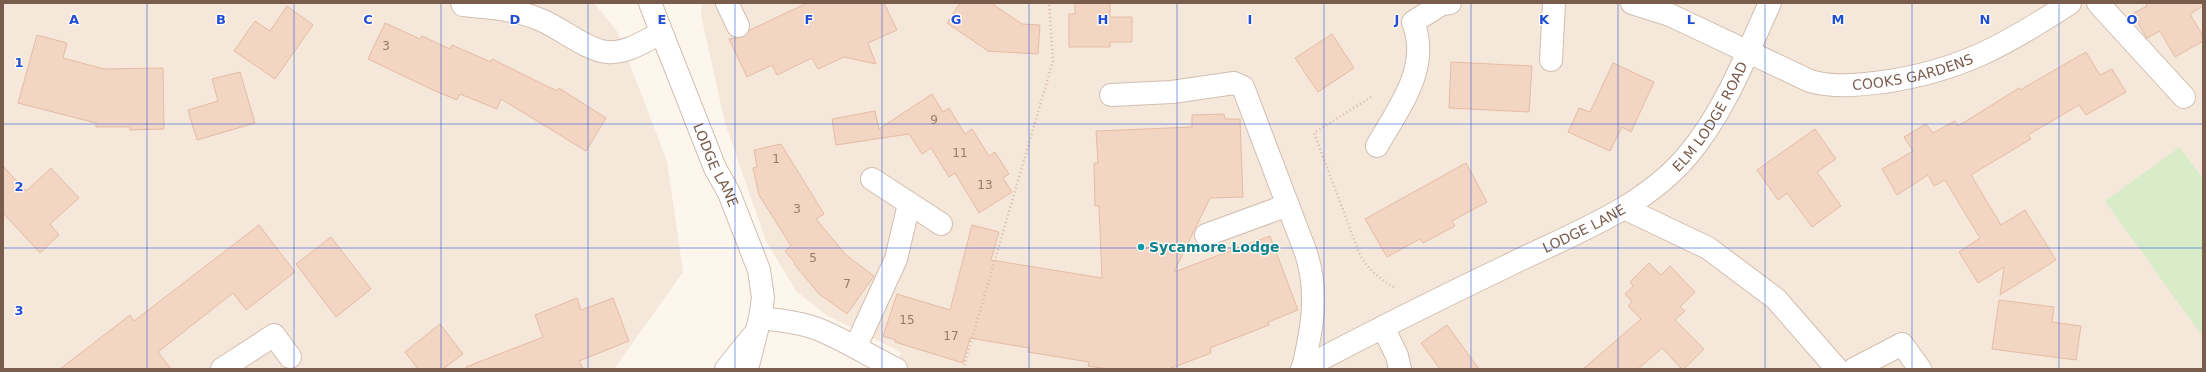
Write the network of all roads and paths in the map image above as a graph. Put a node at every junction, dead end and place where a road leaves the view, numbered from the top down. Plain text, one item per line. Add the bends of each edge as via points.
1 (462, 3) edge
2 (727, 3) edge
3 (1050, 3) edge
4 (1445, 3) edge
5 (1554, 3) edge
6 (1632, 3) edge
7 (1770, 3) edge
8 (2070, 3) edge
9 (2098, 3) edge
10 (652, 14) edge
11 (738, 26) dead end
12 (1747, 52) junction
13 (1551, 60) dead end
14 (1111, 95) dead end
15 (2184, 97) dead end
16 (1377, 146) dead end
17 (872, 179) dead end
18 (909, 204) junction
19 (1288, 204) junction
20 (1624, 208) junction
21 (941, 224) dead end
22 (1206, 235) dead end
23 (758, 326) junction
24 (1383, 327) junction
25 (856, 346) junction
26 (290, 357) dead end
27 (222, 369) edge
28 (726, 369) edge
29 (747, 369) edge
30 (896, 369) edge
31 (963, 369) edge
32 (1302, 369) edge
33 (1400, 369) edge
34 (1837, 369) edge
35 (1854, 369) edge
36 (1920, 369) edge

1 - 10 street via 532,16 591,47 607,52 622,51
2 - 11 street
3 - 31 path via 1053,61
4 - 16 street via 1413,22 1419,41 1418,66 1405,96
5 - 13 street
6 - 12 street, COOKS GARDENS via 1670,15
7 - 12 street, ELM LODGE ROAD
8 - 12 street, COOKS GARDENS via 1998,47 1966,62 1916,77 1843,86 1826,85 1810,81
9 - 15 street
10 - 23 street, LODGE LANE via 759,270 763,298
12 - 20 street, ELM LODGE ROAD via 1724,103 1688,156 1670,174
14 - 19 street via 1172,92 1239,84 1244,89
17 - 18 street
18 - 21 street
18 - 25 street via 896,259
19 - 22 street
19 - 32 street via 1306,253 1314,287 1312,323
20 - 24 street, LODGE LANE
20 - 34 street, LODGE LANE via 1708,248 1776,299
23 - 25 street via 787,321 815,328
23 - 28 street
23 - 29 street, LODGE LANE
24 - 32 street, LODGE LANE
24 - 33 street via 1397,356
25 - 30 street
26 - 27 street via 274,335
35 - 36 street via 1902,344

